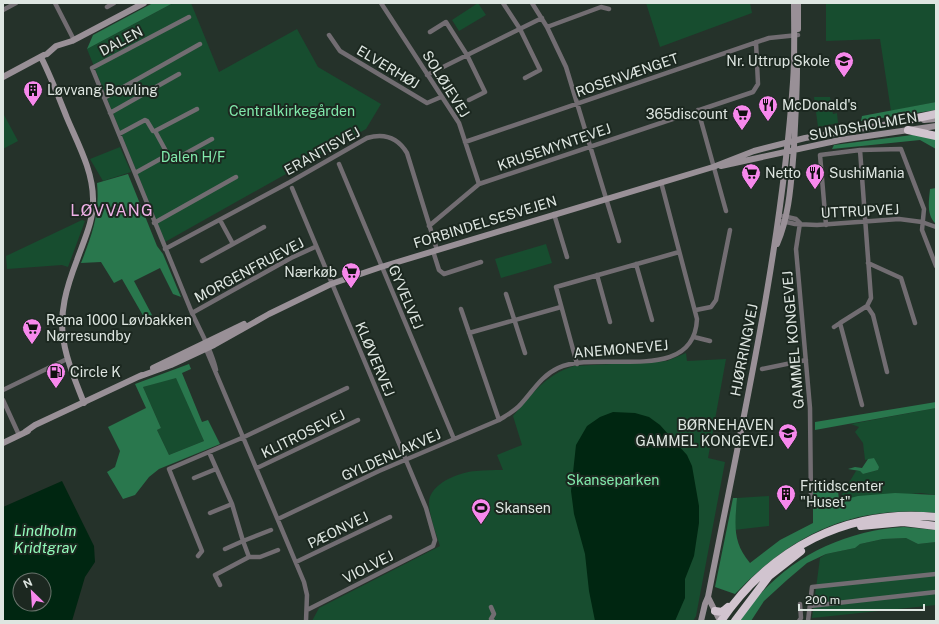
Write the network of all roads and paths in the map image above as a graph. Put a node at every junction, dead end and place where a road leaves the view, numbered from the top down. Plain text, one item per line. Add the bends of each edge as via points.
1 (16, 3) edge
2 (55, 3) edge
3 (114, 3) edge
4 (143, 3) edge
5 (381, 3) edge
6 (503, 3) edge
7 (532, 3) edge
8 (794, 3) edge
9 (798, 3) edge
10 (107, 6) dead end
11 (609, 9) dead end
12 (3, 10) edge
13 (189, 18) dead end
14 (542, 18) junction
15 (547, 27) junction
16 (520, 29) junction
17 (430, 32) dead end
18 (329, 35) dead end
19 (796, 35) junction
20 (73, 40) junction
21 (756, 42) junction
22 (200, 44) dead end
23 (44, 55) junction
24 (467, 55) junction
25 (179, 74) dead end
26 (427, 75) junction
27 (3, 76) edge
28 (525, 78) dead end
29 (442, 97) junction
30 (104, 98) junction
31 (469, 100) dead end
32 (577, 104) junction
33 (196, 109) dead end
34 (698, 110) junction
35 (110, 113) junction
36 (936, 114) edge
37 (936, 119) edge
38 (903, 121) junction
39 (936, 126) edge
40 (908, 130) junction
41 (155, 131) junction
42 (119, 134) junction
43 (936, 136) edge
44 (212, 139) dead end
45 (465, 142) junction
46 (590, 146) junction
47 (790, 146) junction
48 (860, 150) junction
49 (167, 158) junction
50 (741, 161) junction
51 (339, 164) dead end
52 (713, 167) junction
53 (135, 173) junction
54 (236, 177) dead end
55 (661, 182) junction
56 (479, 184) junction
57 (292, 188) dead end
58 (606, 198) junction
59 (726, 211) dead end
60 (554, 214) junction
61 (777, 217) junction
62 (220, 220) junction
63 (786, 220) junction
64 (865, 222) junction
65 (922, 222) junction
66 (154, 223) junction
67 (800, 223) junction
68 (826, 225) junction
69 (429, 226) junction
70 (264, 227) dead end
71 (936, 228) edge
72 (730, 230) dead end
73 (619, 241) dead end
74 (233, 244) junction
75 (315, 247) junction
76 (165, 249) junction
77 (774, 249) junction
78 (435, 250) junction
79 (680, 252) junction
80 (567, 257) dead end
81 (202, 261) dead end
82 (481, 262) dead end
83 (868, 263) junction
84 (636, 264) junction
85 (381, 266) junction
86 (936, 266) edge
87 (597, 275) junction
88 (331, 284) junction
89 (506, 294) dead end
90 (561, 306) junction
91 (867, 306) junction
92 (461, 310) dead end
93 (696, 310) junction
94 (192, 313) junction
95 (515, 320) junction
96 (652, 320) dead end
97 (610, 322) dead end
98 (840, 323) junction
99 (915, 323) dead end
100 (834, 327) dead end
101 (469, 333) junction
102 (694, 337) junction
103 (710, 341) dead end
104 (207, 347) junction
105 (525, 353) dead end
106 (67, 359) junction
107 (806, 360) junction
108 (577, 364) junction
109 (762, 369) dead end
110 (887, 372) dead end
111 (347, 388) dead end
112 (3, 390) edge
113 (3, 400) edge
114 (84, 403) junction
115 (862, 405) dead end
116 (513, 412) joint
117 (358, 420) dead end
118 (499, 420) junction
119 (22, 434) junction
120 (244, 437) junction
121 (454, 439) junction
122 (3, 443) edge
123 (209, 452) junction
124 (405, 459) junction
125 (257, 468) junction
126 (216, 469) junction
127 (194, 478) dead end
128 (232, 504) junction
129 (811, 504) dead end
130 (210, 513) dead end
131 (390, 516) dead end
132 (936, 517) edge
133 (278, 519) junction
134 (936, 526) edge
135 (271, 530) dead end
136 (435, 540) joint
137 (242, 542) junction
138 (225, 549) dead end
139 (278, 550) dead end
140 (198, 556) dead end
141 (249, 557) junction
142 (296, 562) junction
143 (936, 574) edge
144 (757, 579) junction
145 (220, 585) dead end
146 (936, 592) edge
147 (708, 597) junction
148 (800, 604) dead end
149 (491, 606) dead end
150 (810, 606) junction
151 (307, 610) junction
152 (715, 610) junction
153 (306, 621) edge
154 (493, 621) edge
155 (701, 621) edge
156 (720, 621) edge
157 (735, 621) edge
158 (798, 621) edge
159 (808, 621) edge

1 - 12 street
2 - 20 street
3 - 10 street
4 - 20 street
5 - 26 street, SOLØJEVEJ
6 - 16 street
7 - 14 street
8 - 19 street, HJØRRINGVEJ
9 - 19 street, HJØRRINGVEJ
11 - 15 street via 601,8
13 - 30 street, DALEN via 92,68
14 - 15 street
14 - 16 street
15 - 32 street via 566,67
16 - 24 street
16 - 28 street via 540,70
17 - 24 street via 446,22
18 - 29 street, ELVERHØJ via 340,51 427,103
19 - 21 street, ROSENVÆNGET via 777,36
19 - 47 street, HJØRRINGVEJ
20 - 23 street via 62,48
21 - 32 street, ROSENVÆNGET
21 - 34 street, KRUSEMYNTEVEJ via 757,88 753,92
22 - 30 street
23 - 27 street
23 - 106 street via 84,158 94,200 89,227 64,298 62,326
24 - 26 street
24 - 31 street via 485,92
25 - 35 street
26 - 29 street, SOLØJEVEJ
29 - 45 street, SOLØJEVEJ via 459,123
30 - 35 street, DALEN
32 - 45 street, ROSENVÆNGET
32 - 46 street
33 - 41 street
34 - 46 street, KRUSEMYNTEVEJ
34 - 52 street
35 - 42 street, DALEN
36 - 38 highway
37 - 38 street, SUNDSHOLMEN
38 - 47 street, SUNDSHOLMEN via 862,127
39 - 40 street, SUNDSHOLMEN
40 - 43 highway
40 - 47 street, SUNDSHOLMEN
41 - 42 street via 145,120
41 - 49 street via 167,153
42 - 53 street, DALEN
44 - 49 street via 172,161
45 - 56 street, SOLØJEVEJ
46 - 56 street, KRUSEMYNTEVEJ
46 - 58 street
47 - 50 street, FORBINDELSESVEJEN
47 - 50 street, FORBINDELSESVEJEN
47 - 61 street, HJØRRINGVEJ
47 - 63 street, HJØRRINGVEJ
48 - 64 street
48 - 65 street, UTTRUPVEJ via 901,149 924,210
48 - 68 street via 820,155
49 - 53 street via 162,158
50 - 52 street, FORBINDELSESVEJEN
51 - 85 street, GYVELVEJ
52 - 55 street, FORBINDELSESVEJEN
52 - 59 street
53 - 66 street, DALEN
54 - 66 street
55 - 58 street, FORBINDELSESVEJEN
55 - 79 street
56 - 69 street, KRUSEMYNTEVEJ
57 - 75 street, KLØVERVEJ
58 - 60 street, FORBINDELSESVEJEN
58 - 73 street
60 - 78 street, FORBINDELSESVEJEN
60 - 80 street
61 - 63 street, UTTRUPVEJ
61 - 77 street, HJØRRINGVEJ
62 - 69 street, ERANTISVEJ via 367,138 378,136 392,138 407,153
62 - 74 street
62 - 76 street, ERANTISVEJ
63 - 67 street, UTTRUPVEJ
63 - 77 street, HJØRRINGVEJ
64 - 65 street, UTTRUPVEJ via 899,219
64 - 68 street, UTTRUPVEJ
64 - 83 street
65 - 71 street, UTTRUPVEJ
65 - 86 street, UTTRUPVEJ via 922,230
66 - 76 street, DALEN
67 - 68 street, UTTRUPVEJ
67 - 107 street, GAMMEL KONGEVEJ via 796,249
69 - 78 street, ERANTISVEJ
70 - 74 street
72 - 93 street via 716,300 710,306
74 - 81 street
75 - 88 street, KLØVERVEJ
75 - 94 street, MORGENFRUEVEJ
76 - 94 street, DALEN
77 - 147 street, HJØRRINGVEJ via 765,308
78 - 82 street, ERANTISVEJ via 439,270 444,274
78 - 85 street, FORBINDELSESVEJEN
79 - 84 street
79 - 93 street
83 - 91 street via 871,298
83 - 99 street via 901,278
84 - 87 street
84 - 96 street
85 - 88 street, FORBINDELSESVEJEN
85 - 121 street, GYVELVEJ
87 - 90 street via 556,287
87 - 97 street
88 - 104 street, FORBINDELSESVEJEN
88 - 124 street, KLØVERVEJ
89 - 95 street
90 - 95 street
90 - 108 street
91 - 98 street
91 - 110 street via 873,315
92 - 101 street
93 - 102 street via 697,327
94 - 104 street, DALEN
95 - 101 street
95 - 105 street
98 - 100 street
98 - 115 street
101 - 118 street
102 - 103 street
102 - 108 street, ANEMONEVEJ via 682,352 666,359
104 - 114 street, FORBINDELSESVEJEN
104 - 120 street, DALEN
106 - 112 street
106 - 114 street
107 - 109 street
107 - 129 street, GAMMEL KONGEVEJ via 810,408
108 - 116 street, ANEMONEVEJ via 566,365 550,373
111 - 120 street
113 - 119 street
114 - 119 street, FORBINDELSESVEJEN via 73,411
116 - 118 street, GYLDENLAKVEJ
117 - 125 street, KLITROSEVEJ
118 - 121 street, GYLDENLAKVEJ
119 - 122 street, FORBINDELSESVEJEN
120 - 123 street
120 - 125 street, DALEN
121 - 124 street, GYLDENLAKVEJ
123 - 126 street
123 - 140 street via 169,469 202,551
124 - 133 street, GYLDENLAKVEJ
124 - 136 street, KLØVERVEJ via 426,508
125 - 133 street, DALEN
126 - 127 street
126 - 128 street
128 - 130 street
128 - 137 street
131 - 142 street, PÆONVEJ
132 - 144 highway via 891,516 845,525 802,544
133 - 142 street, DALEN
134 - 157 highway via 887,522 854,528 823,538 795,555 774,573 747,603
135 - 137 street
136 - 151 street, VIOLVEJ via 433,546
137 - 138 street
137 - 141 street
139 - 141 street via 260,557
141 - 145 street via 215,575
142 - 151 street, DALEN via 304,582
143 - 150 street via 812,587
144 - 152 highway via 748,585 724,612
144 - 156 highway
146 - 150 street
147 - 152 street
147 - 155 street, HJØRRINGVEJ
148 - 158 street via 801,618
149 - 154 street
150 - 159 street
151 - 153 street, DALEN
152 - 156 street

